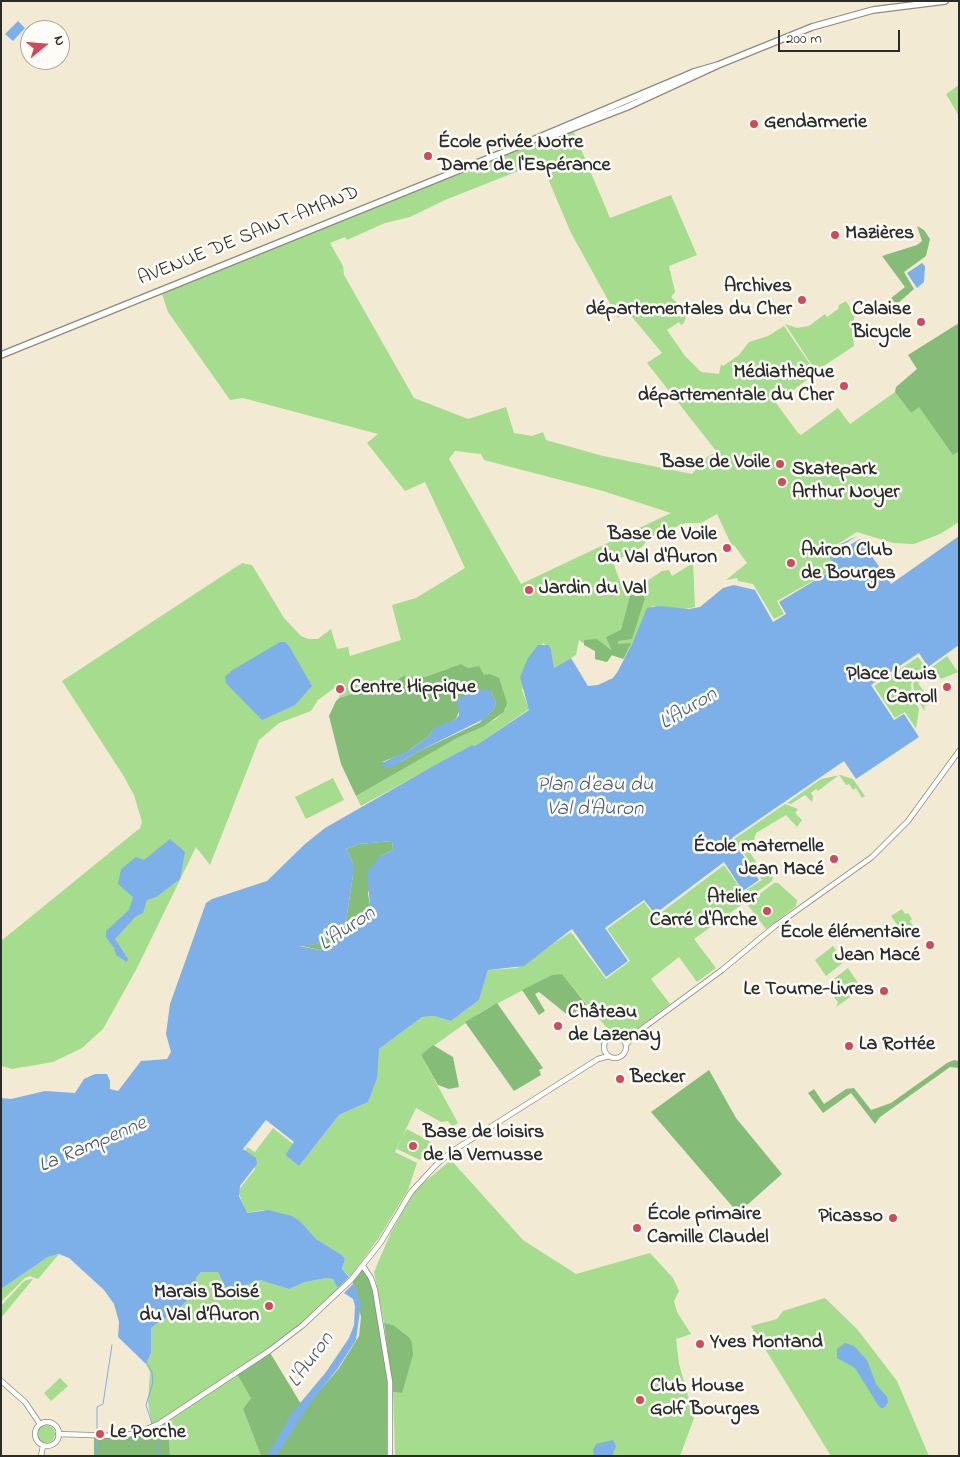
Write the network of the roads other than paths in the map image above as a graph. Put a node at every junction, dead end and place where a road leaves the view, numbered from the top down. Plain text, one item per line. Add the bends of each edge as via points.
1 (944, 1) edge
2 (718, 65) junction
3 (624, 100) junction
4 (627, 107) junction
5 (600, 114) junction
6 (1, 355) edge
7 (959, 750) edge
8 (635, 1034) junction
9 (621, 1038) junction
10 (626, 1045) junction
11 (604, 1048) junction
12 (609, 1056) junction
13 (598, 1059) junction
14 (363, 1266) junction
15 (1, 1381) edge
16 (40, 1424) junction
17 (58, 1434) junction
18 (44, 1446) junction
19 (41, 1456) edge
20 (390, 1456) edge

1 - 2 main road, AVENUE DE SAINT-AMAND via 860,13 812,27
2 - 3 main road, AVENUE DE SAINT-AMAND
2 - 4 main road, AVENUE DE SAINT-AMAND
3 - 4 main road
3 - 5 main road, AVENUE DE SAINT-AMAND
4 - 5 main road, AVENUE DE SAINT-AMAND
5 - 6 main road, AVENUE DE SAINT-AMAND
7 - 8 street via 908,821 872,857 803,904 718,973
8 - 9 street
8 - 10 street
9 - 10 street
9 - 11 street via 609,1038
10 - 12 street via 622,1056
11 - 12 street
11 - 13 street
12 - 13 street
13 - 14 street via 436,1164 411,1192
14 - 17 street via 303,1325 160,1424 122,1436
14 - 20 street via 375,1290 390,1382
15 - 16 street via 25,1402
16 - 17 street via 52,1424
16 - 18 street via 35,1436
17 - 18 street via 54,1444
18 - 19 street

